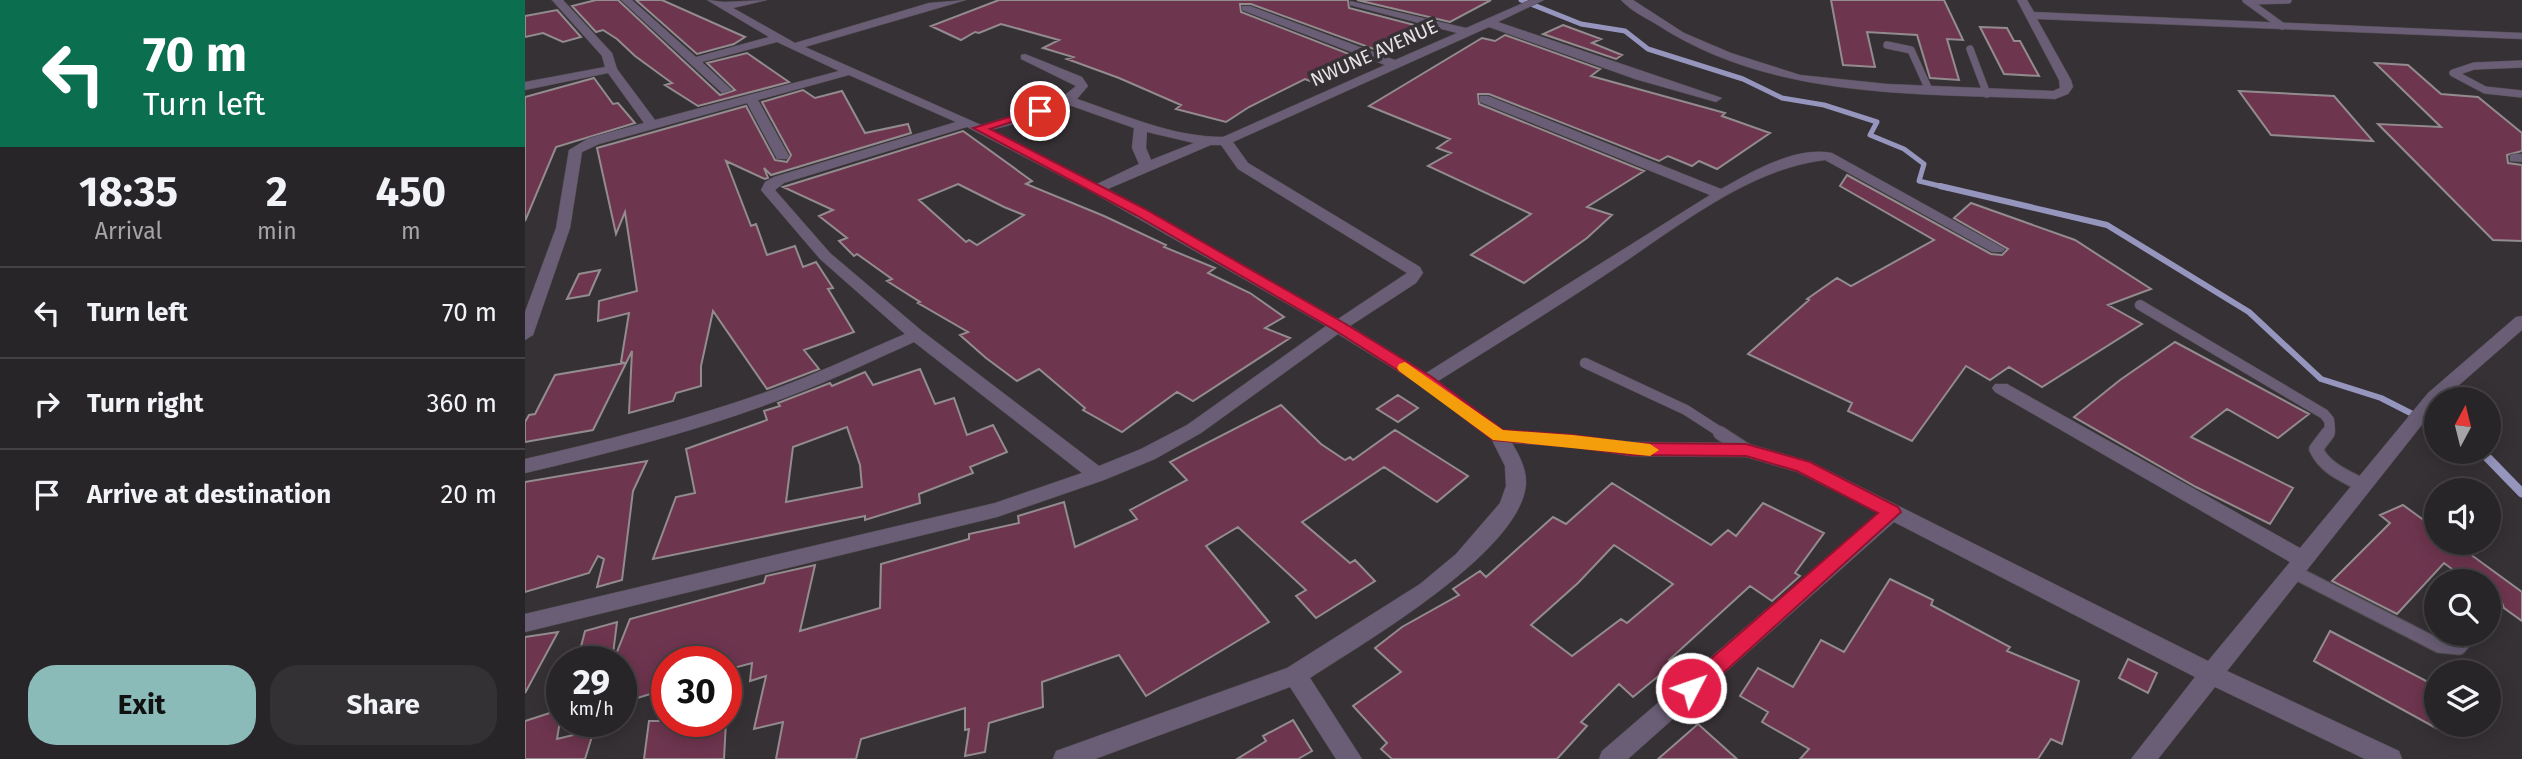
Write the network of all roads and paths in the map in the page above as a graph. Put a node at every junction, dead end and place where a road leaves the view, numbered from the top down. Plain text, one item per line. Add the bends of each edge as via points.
1 (557, 0) edge
2 (626, 0) edge
3 (762, 0) edge
4 (774, 0) edge
5 (961, 0) edge
6 (1539, 0) edge
7 (1626, 0) edge
8 (2022, 0) edge
9 (2248, 0) edge
10 (2288, 0) edge
11 (933, 2) edge
12 (717, 3) edge
13 (1354, 3) dead end
14 (1246, 8) dead end
15 (2031, 15) junction
16 (740, 17) junction
17 (1489, 23) junction
18 (2282, 26) junction
19 (1467, 32) junction
20 (2522, 36) edge
21 (778, 38) junction
22 (1887, 45) dead end
23 (794, 47) junction
24 (1970, 49) dead end
25 (1025, 57) dead end
26 (694, 61) junction
27 (1394, 64) junction
28 (2522, 64) edge
29 (611, 69) junction
30 (848, 72) junction
31 (525, 86) edge
32 (726, 90) dead end
33 (1929, 90) junction
34 (1987, 94) junction
35 (2522, 94) edge
36 (750, 98) junction
37 (1716, 98) dead end
38 (1484, 99) dead end
39 (1071, 101) junction
40 (652, 125) junction
41 (1141, 125) junction
42 (973, 126) junction
43 (1225, 141) junction
44 (1206, 143) junction
45 (782, 156) dead end
46 (1147, 166) junction
47 (1097, 189) junction
48 (1721, 194) junction
49 (1997, 248) dead end
50 (2140, 305) dead end
51 (2522, 321) edge
52 (1338, 326) junction
53 (525, 335) edge
54 (916, 335) junction
55 (1585, 363) dead end
56 (1426, 381) junction
57 (2001, 388) dead end
58 (1499, 436) junction
59 (1746, 450) junction
60 (525, 466) edge
61 (1097, 475) junction
62 (2367, 482) junction
63 (1892, 512) junction
64 (2299, 566) junction
65 (525, 624) edge
66 (2424, 637) edge
67 (2439, 646) edge
68 (2461, 646) edge
69 (2211, 674) junction
70 (1295, 675) junction
71 (1065, 759) edge
72 (1350, 759) edge
73 (1611, 759) edge
74 (2143, 759) edge
75 (2389, 759) edge

1 - 29 street via 608,55
2 - 26 street
3 - 12 street
4 - 16 street
5 - 11 street
6 - 17 street, NWUNE AVENUE
7 - 33 street via 1680,35 1767,69 1835,83
8 - 15 street
9 - 10 lane
9 - 18 lane
11 - 23 street
12 - 16 street
13 - 19 street
14 - 27 street
15 - 18 street
15 - 34 street via 2067,87 2055,95
16 - 21 street
17 - 19 street, NWUNE AVENUE
17 - 37 street
18 - 20 street
19 - 27 street, NWUNE AVENUE
21 - 23 street
21 - 26 street
22 - 33 lane via 1911,50
23 - 30 street
24 - 34 lane
25 - 39 street via 1078,80 1082,86
26 - 32 street
27 - 43 street, NWUNE AVENUE
28 - 35 lane via 2474,66 2453,73 2489,93
29 - 31 street
29 - 40 street
30 - 36 street
30 - 42 street
33 - 34 street
36 - 40 street
36 - 45 street
38 - 48 street
39 - 41 street
39 - 42 street
40 - 53 street via 576,150 563,228
41 - 44 street
41 - 46 street via 1139,148
42 - 47 street
42 - 54 street via 779,180 768,191 825,257
43 - 44 street, NWUNE AVENUE
43 - 52 street via 1243,166 1412,267 1415,273 1410,280
44 - 46 street
46 - 47 street
47 - 52 street
48 - 49 street via 1809,154 1827,156
48 - 56 street
50 - 62 lane via 2324,414 2330,430 2317,454 2322,461
51 - 62 street via 2434,397
52 - 56 street
52 - 61 street via 1194,429
54 - 60 street via 813,381 725,412 607,448
54 - 61 street
55 - 59 lane via 1686,410
56 - 58 street
57 - 64 street
58 - 59 street via 1631,449
58 - 70 street via 1515,466 1516,486 1509,506 1488,534 1428,590
59 - 63 street via 1804,467
61 - 65 street via 997,510
62 - 64 street
63 - 69 street
63 - 73 street
64 - 66 lane
64 - 69 street
67 - 68 lane
69 - 74 street
69 - 75 street
70 - 71 street
70 - 72 street

